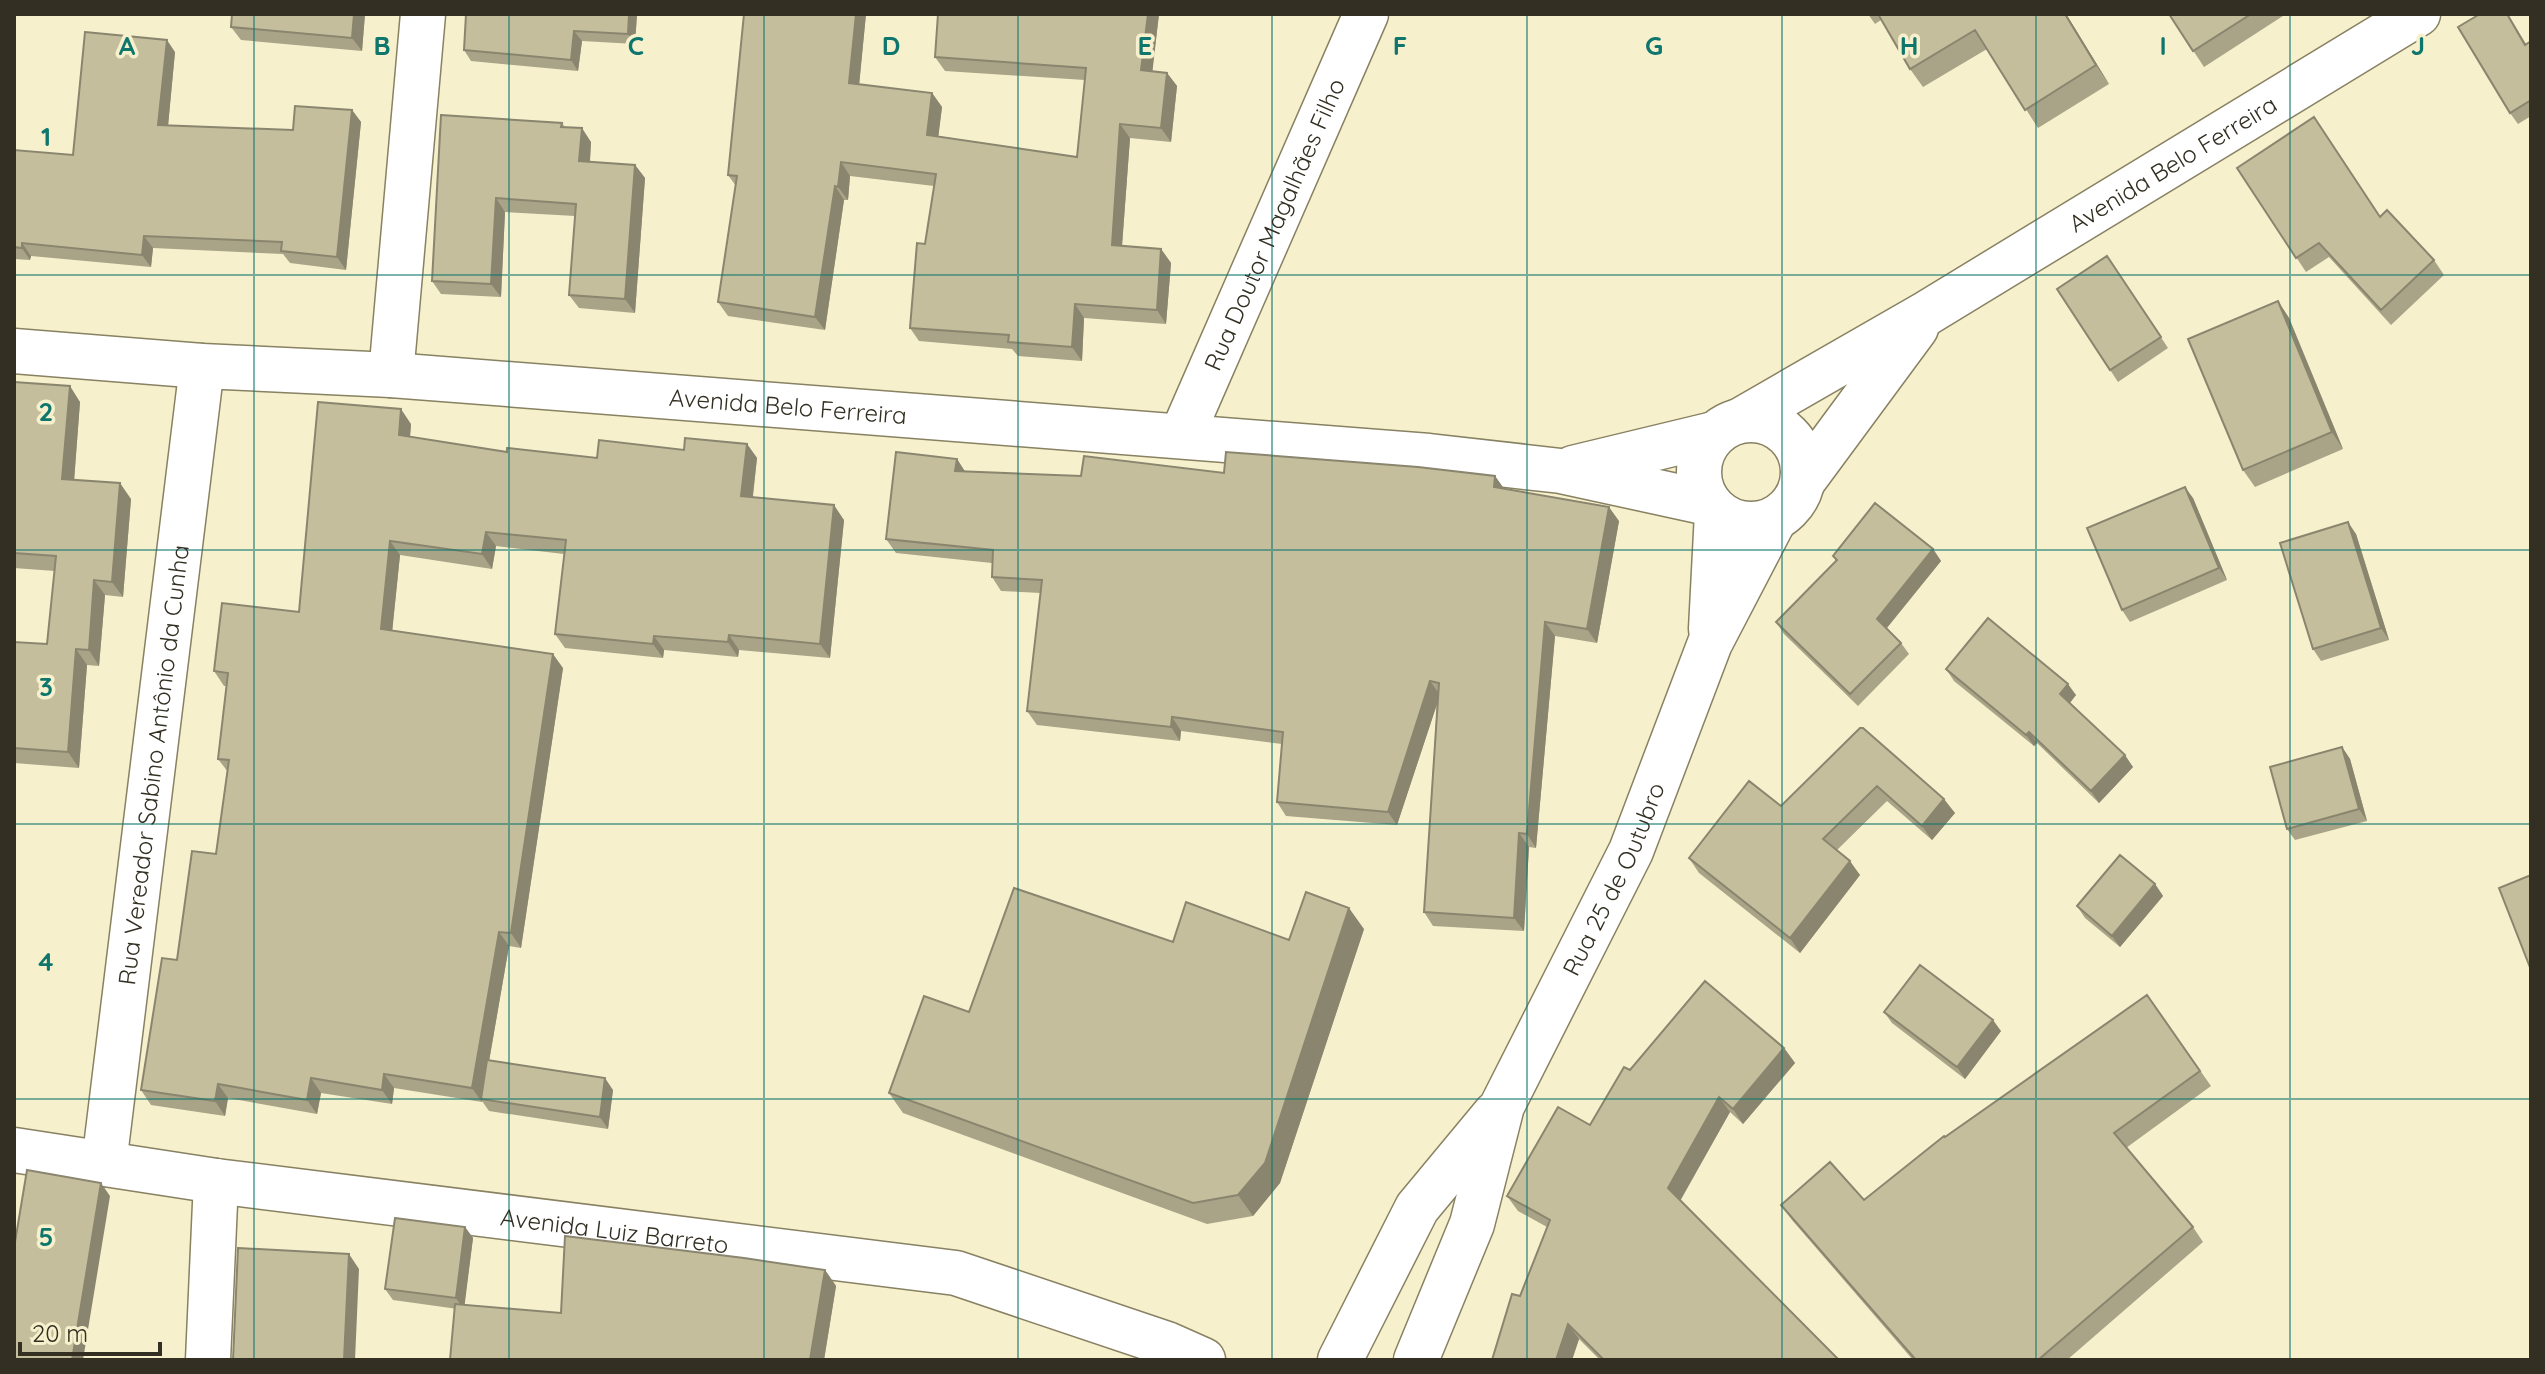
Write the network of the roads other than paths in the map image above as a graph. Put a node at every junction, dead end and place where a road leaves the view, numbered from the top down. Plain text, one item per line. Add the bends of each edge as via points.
1 (423, 14) edge
2 (1366, 14) edge
3 (2418, 14) edge
4 (1927, 313) junction
5 (14, 351) edge
6 (202, 366) junction
7 (391, 375) junction
8 (1728, 427) junction
9 (1182, 435) junction
10 (1561, 471) junction
11 (1803, 481) junction
12 (1712, 508) junction
13 (1774, 520) junction
14 (1710, 643) junction
15 (1502, 1106) junction
16 (14, 1150) edge
17 (104, 1164) junction
18 (216, 1181) junction
19 (208, 1360) edge
20 (1203, 1360) edge
21 (1340, 1360) edge
22 (1416, 1360) edge

1 - 7 main road
2 - 9 main road, Rua Doutor Magalhães Filho
3 - 4 main road, Avenida Belo Ferreira
4 - 8 main road, Avenida Belo Ferreira
4 - 11 main road, Avenida Belo Ferreira
5 - 6 main road, Avenida Belo Ferreira
6 - 7 main road, Avenida Belo Ferreira
6 - 17 main road, Rua Vereador Sabino Antônio da Cunha
7 - 9 main road, Avenida Belo Ferreira
8 - 10 main road, Avenida Belo Ferreira
8 - 11 main road via 1767,421 1788,435 1801,456
8 - 12 main road, Rua 25 de Outubro via 1703,449 1698,467 1700,486
9 - 10 main road, Avenida Belo Ferreira
10 - 12 main road, Avenida Belo Ferreira
11 - 13 main road, Rua 25 de Outubro via 1788,510
12 - 13 main road via 1735,523
12 - 14 main road, Rua 25 de Outubro
13 - 14 main road, Rua 25 de Outubro
14 - 15 main road, Rua 25 de Outubro via 1631,851
15 - 21 main road via 1417,1208
15 - 22 main road via 1472,1224
16 - 17 main road, Avenida Luiz Barreto
17 - 18 main road, Avenida Luiz Barreto
18 - 19 main road
18 - 20 main road, Avenida Luiz Barreto via 956,1273

